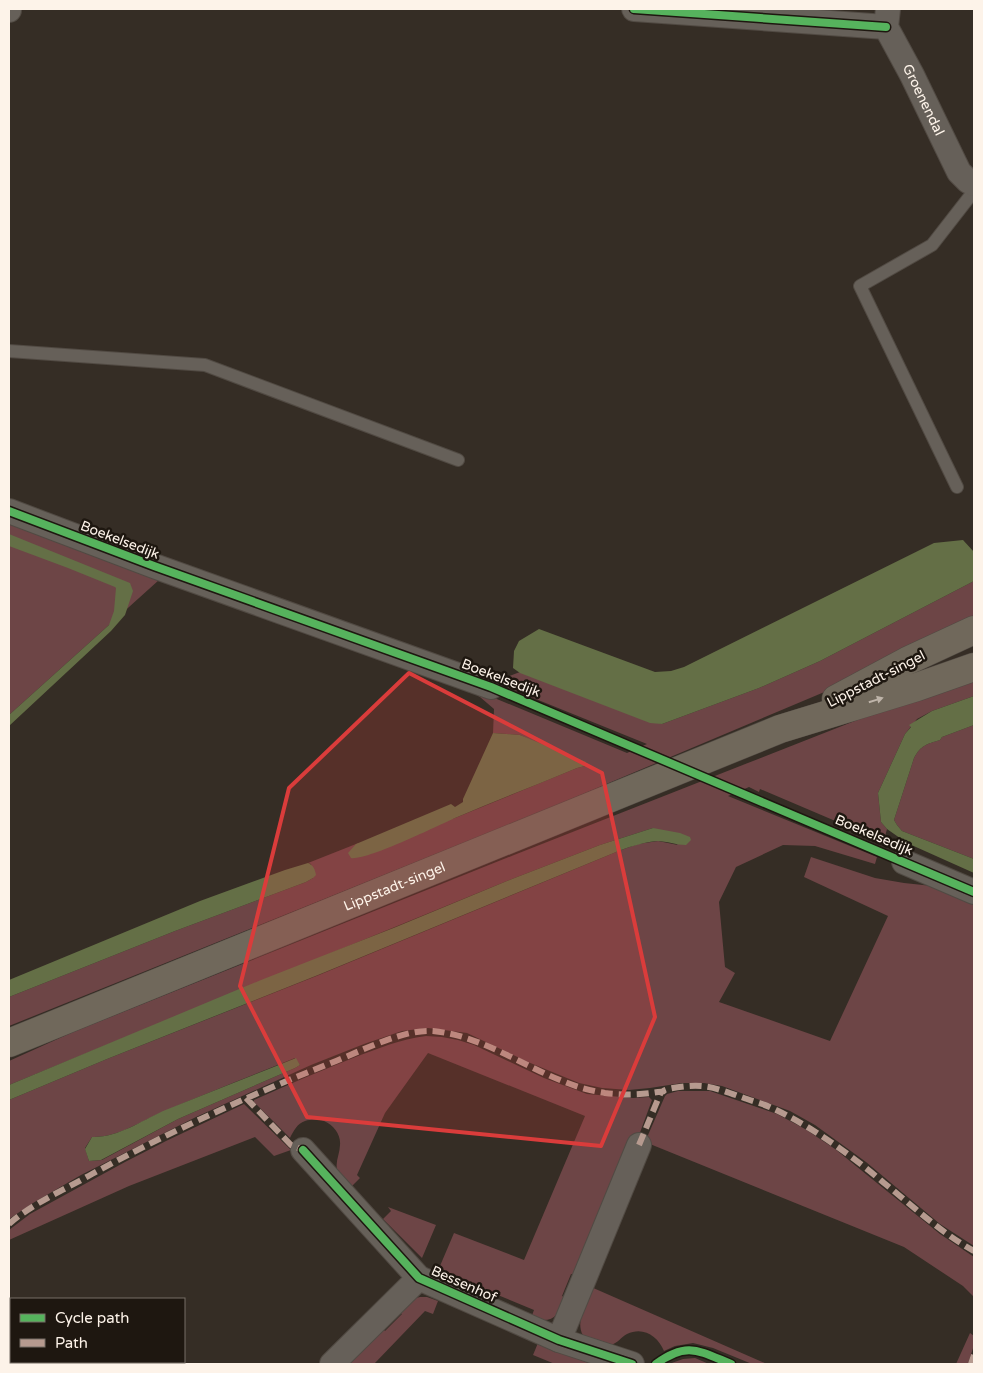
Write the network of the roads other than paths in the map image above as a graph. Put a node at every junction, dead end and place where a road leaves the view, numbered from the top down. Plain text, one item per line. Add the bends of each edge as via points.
1 (634, 9) edge
2 (887, 18) edge
3 (974, 184) edge
4 (974, 191) edge
5 (9, 350) edge
6 (458, 460) dead end
7 (957, 487) dead end
8 (9, 511) edge
9 (974, 630) edge
10 (974, 667) edge
11 (491, 687) dead end
12 (780, 729) junction
13 (904, 862) dead end
14 (974, 892) edge
15 (9, 1043) edge
16 (639, 1145) dead end
17 (303, 1150) dead end
18 (419, 1278) junction
19 (559, 1340) junction
20 (332, 1364) edge
21 (632, 1364) edge

1 - 2 street
2 - 3 street, Groenendal via 959,172
4 - 7 lane via 932,245 860,286
5 - 6 lane via 205,365
8 - 11 street, Boekelsedijk
9 - 12 main road, Lippstadt-singel
12 -> 10 main road, Lippstadt-singel via 917,688
12 - 15 main road, Lippstadt-singel
13 - 14 street, Boekelsedijk
16 - 19 street
17 - 18 street, Bessenhof
18 - 19 street, Bessenhof
18 - 20 street, Bessenhof
19 - 21 street, Bessenhof

